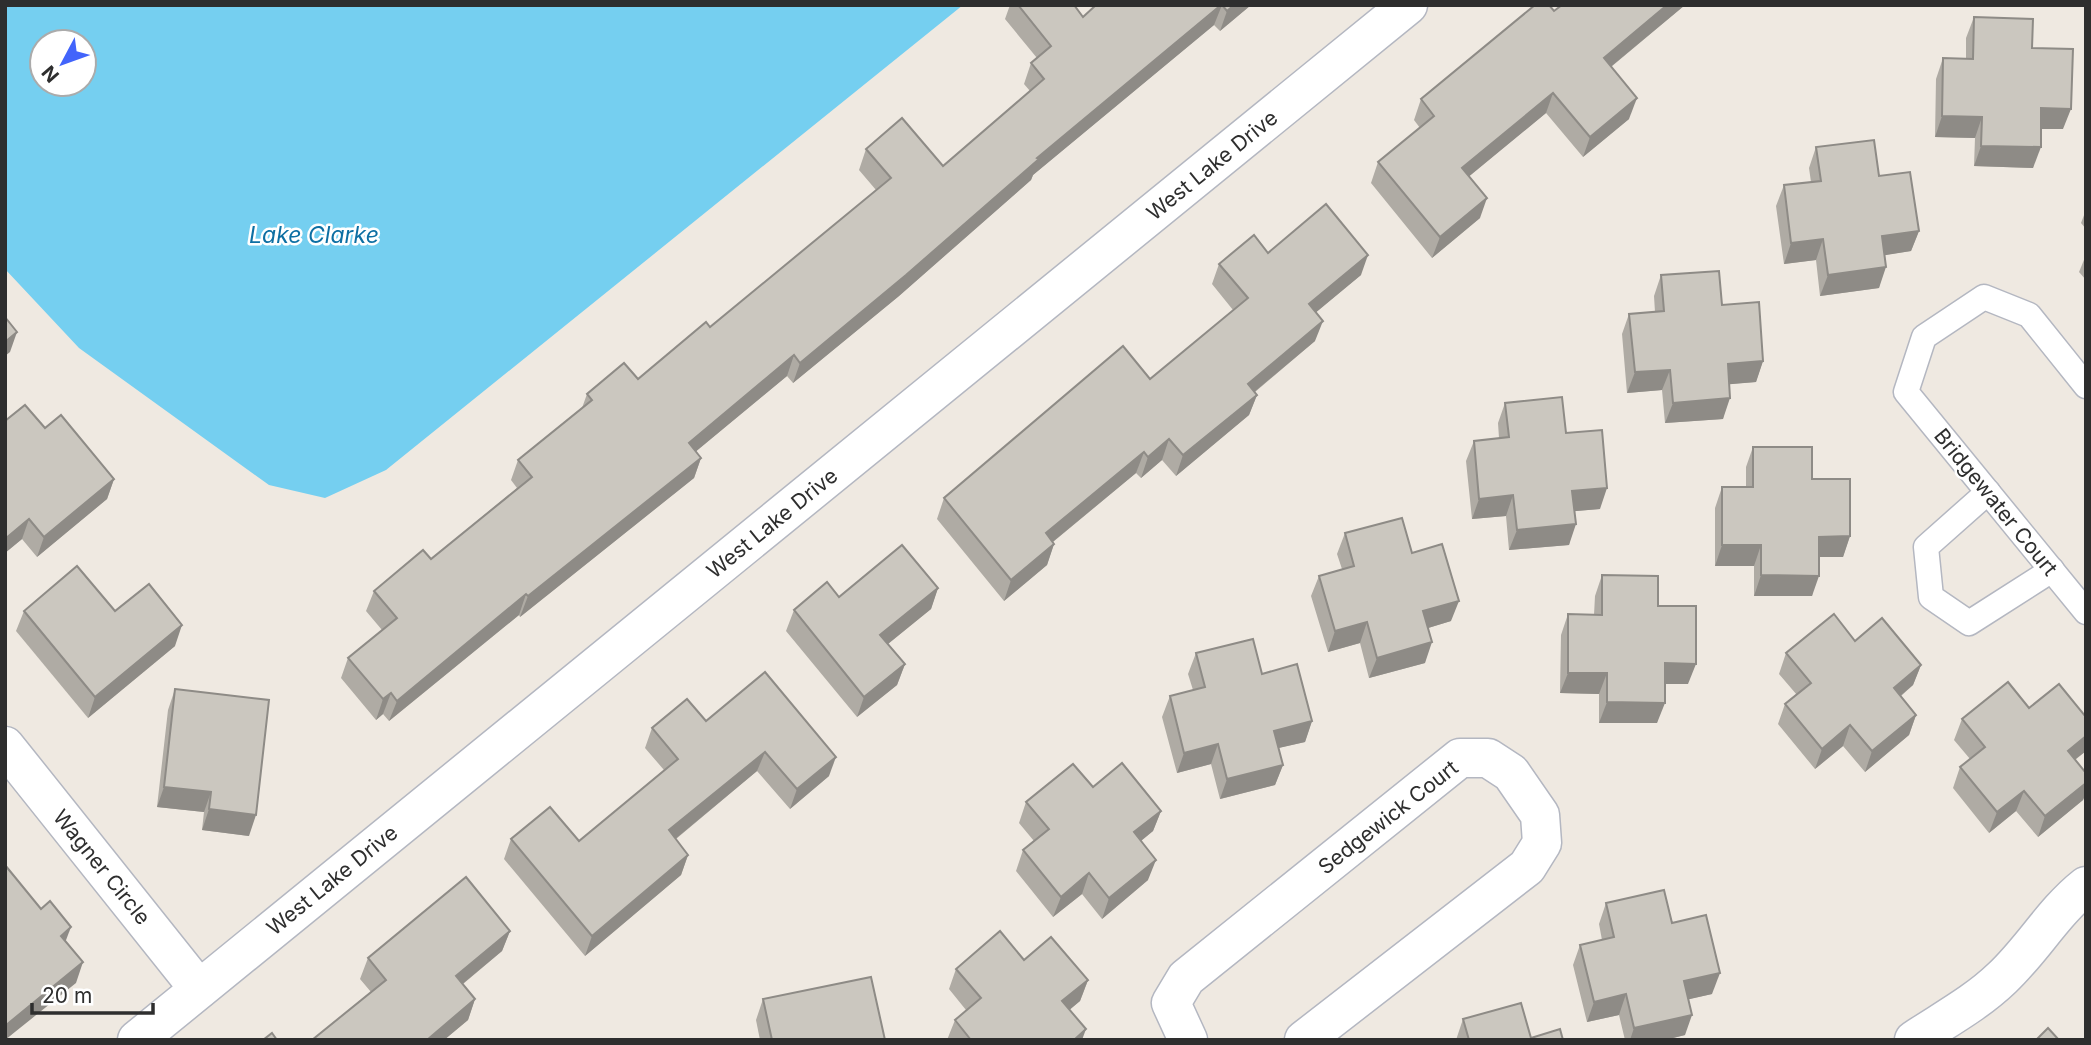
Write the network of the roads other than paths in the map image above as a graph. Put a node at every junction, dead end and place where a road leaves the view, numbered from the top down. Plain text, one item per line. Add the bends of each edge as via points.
1 (1408, 5) edge
2 (2086, 386) edge
3 (1988, 492) junction
4 (2052, 570) junction
5 (2086, 612) edge
6 (5, 746) edge
7 (2086, 886) edge
8 (199, 989) junction
9 (136, 1040) edge
10 (1188, 1040) edge
11 (1304, 1040) edge
12 (1914, 1040) edge

1 - 8 street, West Lake Drive
2 - 3 lane, Bridgewater Court via 2029,315 1984,297 1924,337 1906,392
3 - 4 lane, Bridgewater Court
3 - 4 lane via 1926,547 1931,597 1969,623
4 - 5 lane, Bridgewater Court
6 - 8 street, Wagner Circle
7 - 12 street via 2065,903 2003,977
8 - 9 street, West Lake Drive
10 - 11 street, Sedgewick Court via 1171,1003 1186,978 1460,758 1488,758 1511,774 1541,815 1542,843 1527,867

